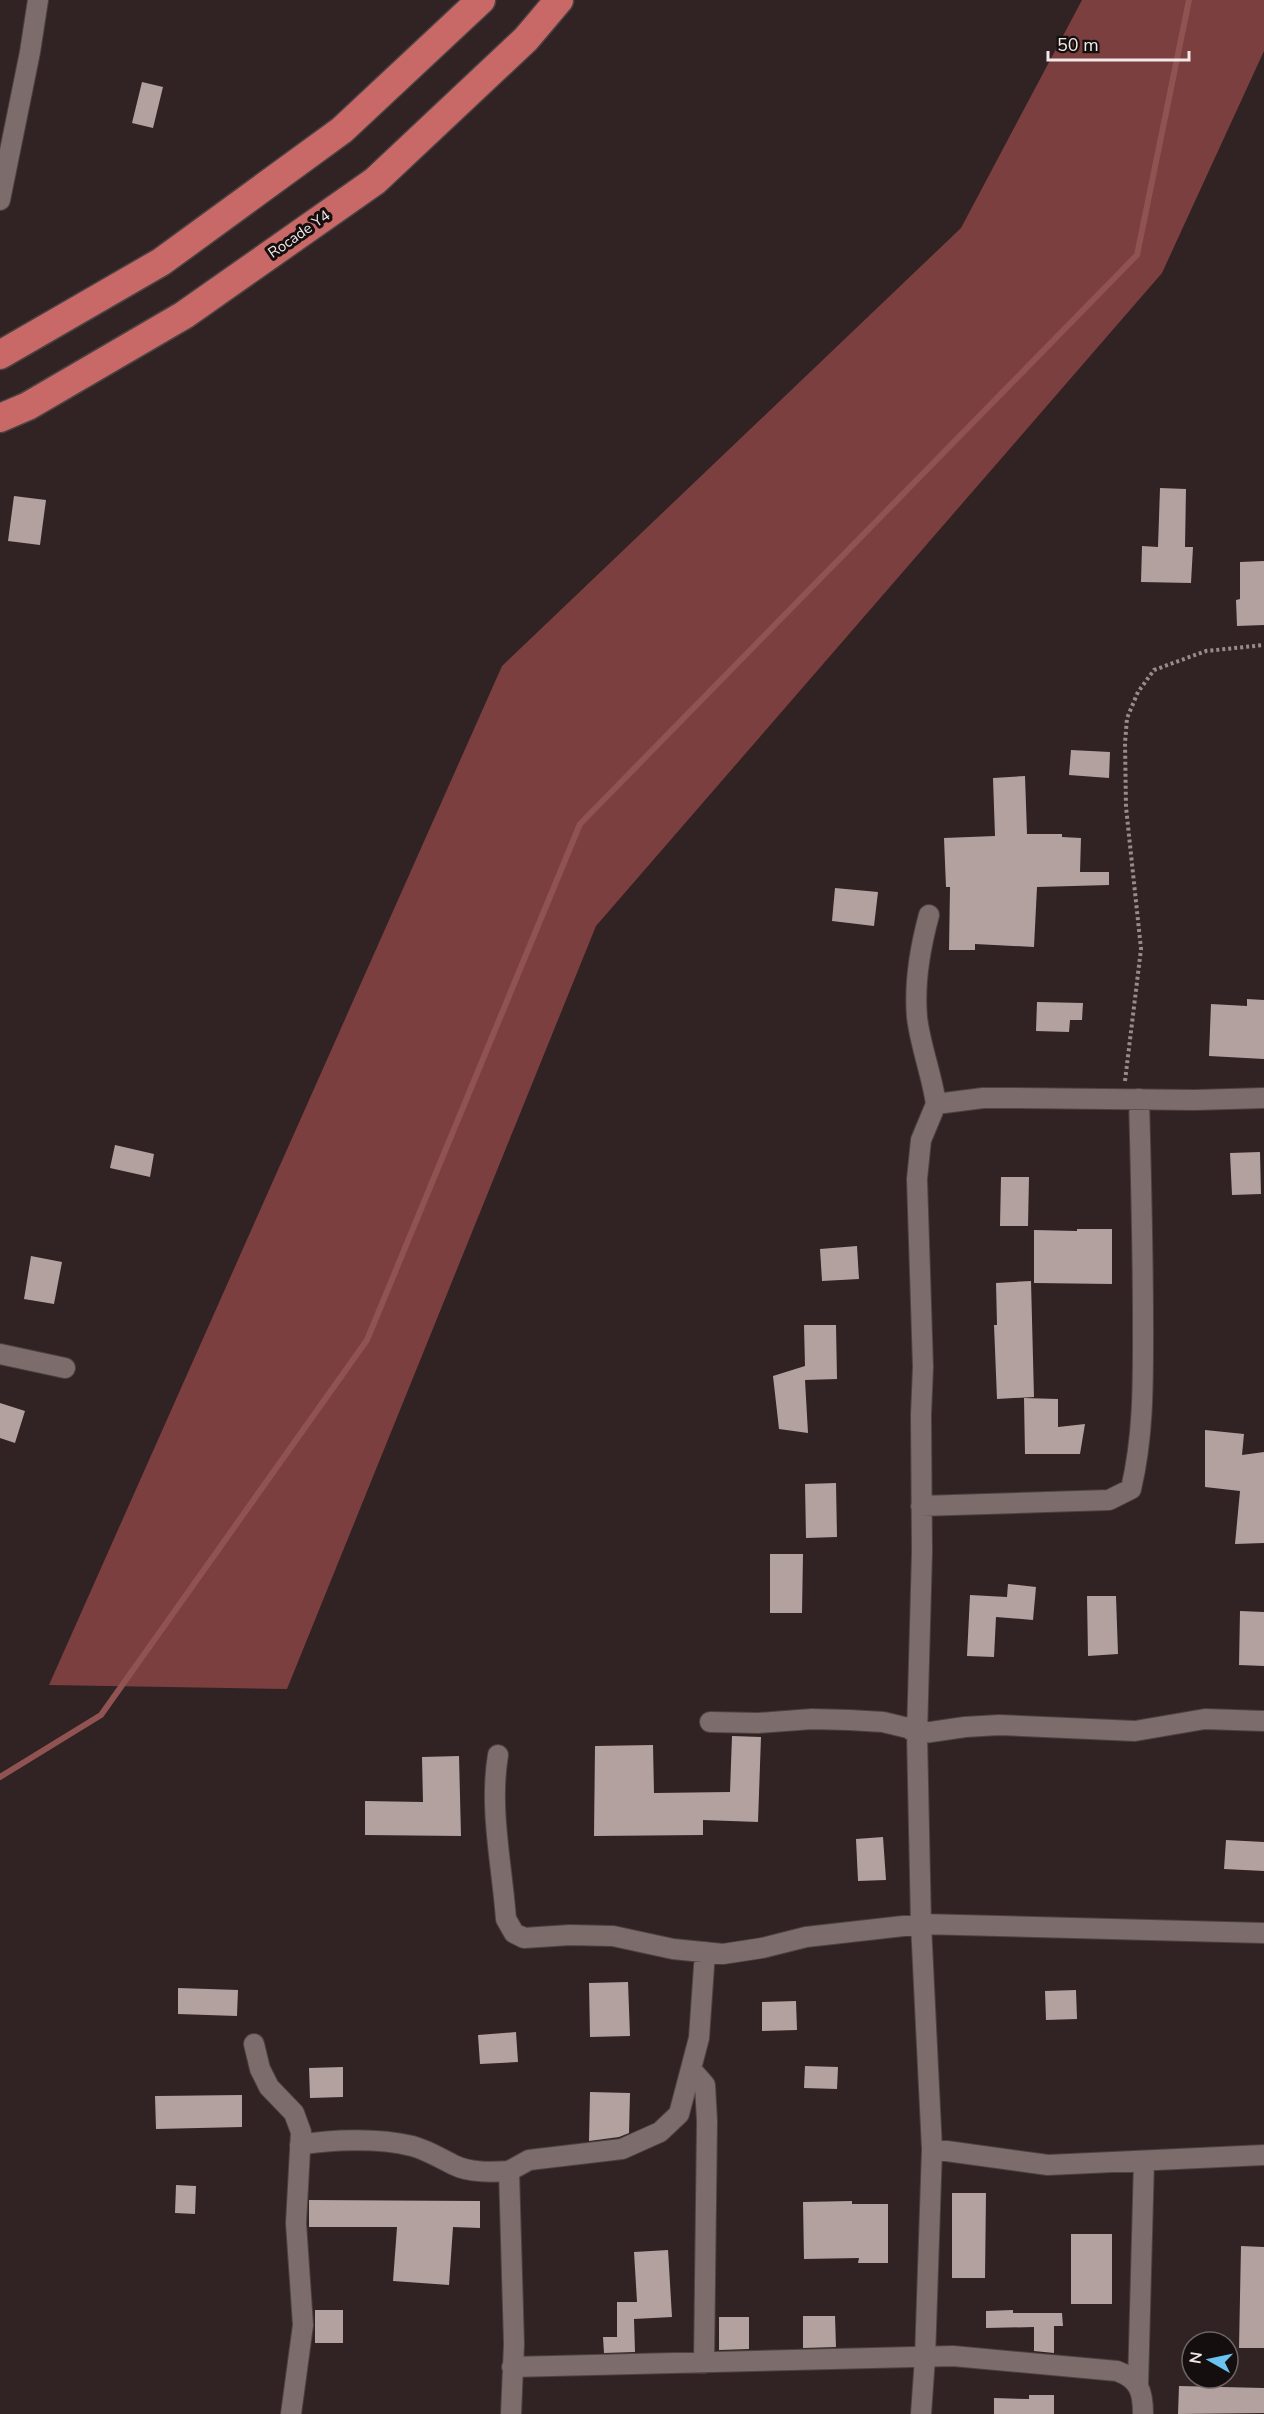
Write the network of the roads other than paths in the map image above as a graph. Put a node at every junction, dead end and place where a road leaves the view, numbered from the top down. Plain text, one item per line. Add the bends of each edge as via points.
1 (38, 0) edge
2 (481, 0) edge
3 (559, 0) edge
4 (0, 200) edge
5 (0, 355) edge
6 (0, 418) edge
7 (929, 915) dead end
8 (1264, 1098) edge
9 (1131, 1099) junction
10 (936, 1104) junction
11 (0, 1354) edge
12 (65, 1368) dead end
13 (921, 1506) junction
14 (710, 1722) dead end
15 (1264, 1722) edge
16 (917, 1734) junction
17 (498, 1755) dead end
18 (921, 1924) junction
19 (1264, 1933) edge
20 (705, 1952) junction
21 (254, 2044) dead end
22 (691, 2069) junction
23 (300, 2145) junction
24 (932, 2149) junction
25 (1264, 2155) edge
26 (1144, 2161) junction
27 (509, 2171) junction
28 (925, 2358) junction
29 (704, 2363) junction
30 (512, 2367) junction
31 (1138, 2385) junction
32 (291, 2414) edge
33 (511, 2414) edge
34 (921, 2414) edge
35 (1143, 2414) edge

1 - 4 street
2 - 5 highway via 333,137 161,262
3 - 6 highway, Rocade Y4 via 526,39 375,181 184,315 28,406
7 - 10 street via 921,946 917,1018
8 - 9 street
9 - 10 street via 983,1098
9 - 13 street via 1143,1231 1143,1413 1131,1489 1109,1500
10 - 13 street via 921,1140 917,1179 923,1367
11 - 12 street
13 - 16 street
14 - 16 street via 849,1720 883,1722
15 - 16 street via 1205,1719 1136,1731 999,1725
16 - 18 street
17 - 20 street via 496,1817 506,1919 514,1933 524,1938 613,1936
18 - 19 street
18 - 20 street via 806,1937 733,1952
18 - 24 street
20 - 22 street via 699,2038
21 - 23 street via 269,2087 294,2113 301,2132
22 - 27 street via 679,2114 660,2132 622,2149 529,2160
22 - 29 street via 705,2085 707,2121
23 - 27 street via 347,2141 411,2146 455,2166
23 - 32 street via 296,2223 303,2325
24 - 26 street via 1048,2166
24 - 28 street
25 - 26 street
26 - 31 street
27 - 30 street
28 - 29 street
28 - 31 street via 988,2358 1117,2371 1130,2376
28 - 34 street
29 - 30 street
30 - 33 street
31 - 35 street

